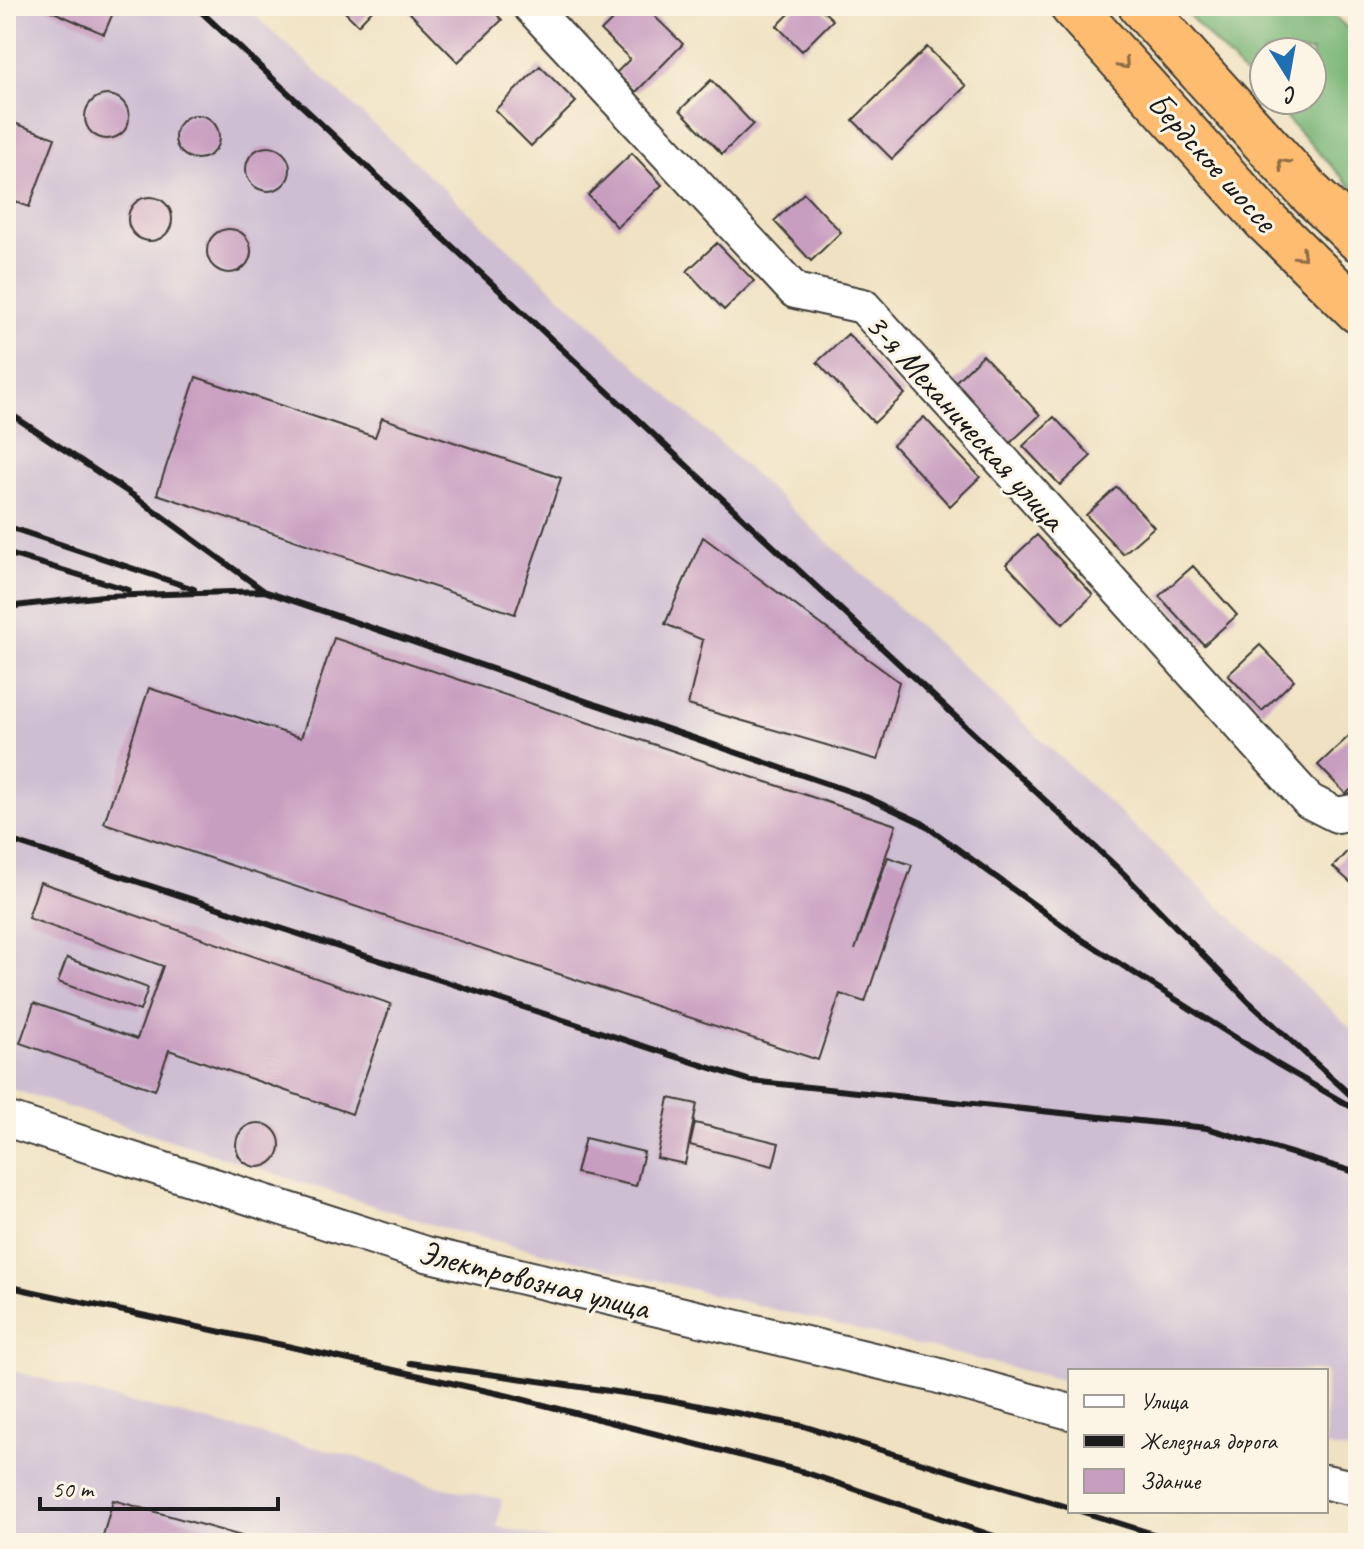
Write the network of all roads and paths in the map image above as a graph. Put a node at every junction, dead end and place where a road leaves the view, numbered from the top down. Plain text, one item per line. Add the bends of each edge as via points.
1 (530, 6) edge
2 (1072, 6) edge
3 (1141, 6) edge
4 (1358, 239) edge
5 (1358, 311) edge
6 (1358, 811) edge
7 (6, 1119) edge
8 (1068, 1411) edge
9 (1328, 1482) edge
10 (1358, 1489) edge

1 - 6 street, 3-я Механическая улица via 795,291 863,306 1309,801 1337,815
2 -> 5 highway, Бердское шоссе via 1265,220
4 -> 3 highway, Бердское шоссе
7 - 8 street, Электровозная улица via 426,1254
9 - 10 street

